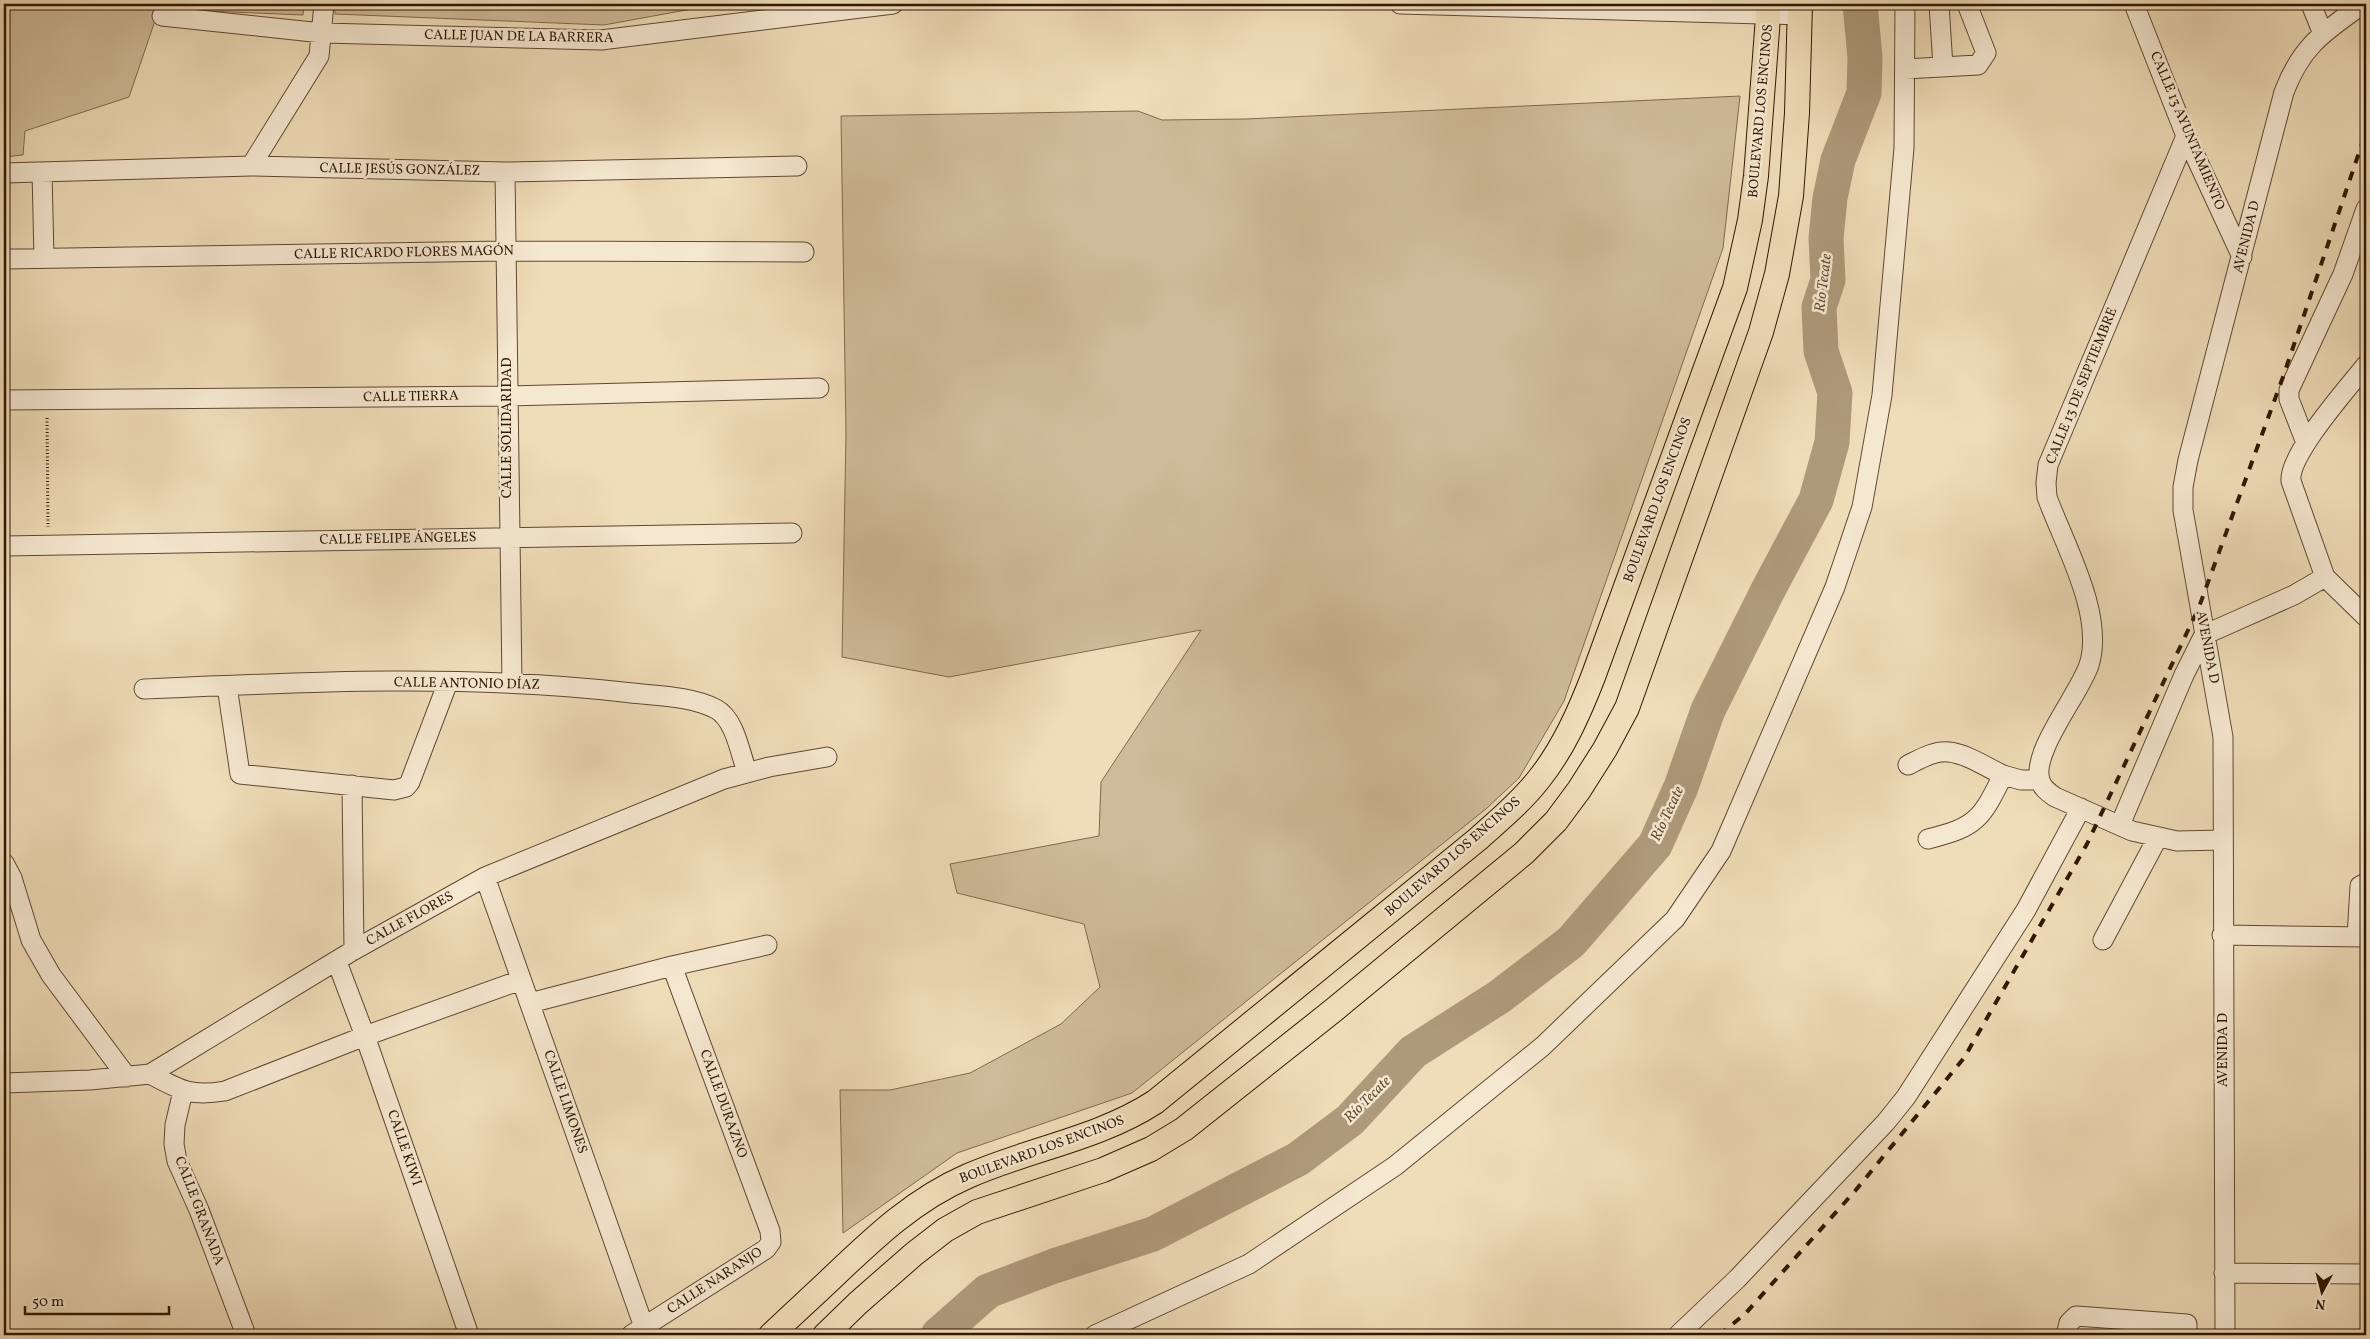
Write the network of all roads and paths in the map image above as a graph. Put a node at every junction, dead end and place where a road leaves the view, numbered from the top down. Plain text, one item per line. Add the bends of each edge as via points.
1 (324, 4) edge
2 (893, 4) edge
3 (1400, 4) edge
4 (1906, 4) edge
5 (1940, 4) edge
6 (1967, 4) edge
7 (2134, 4) edge
8 (2311, 4) edge
9 (2362, 4) edge
10 (1490, 5) edge
11 (1650, 7) edge
12 (1769, 9) edge
13 (1801, 10) edge
14 (162, 16) dead end
15 (322, 33) junction
16 (2323, 34) junction
17 (1943, 68) junction
18 (1905, 69) junction
19 (2186, 136) junction
20 (251, 166) junction
21 (797, 166) dead end
22 (42, 172) junction
23 (505, 172) junction
24 (4, 173) edge
25 (2366, 209) edge
26 (504, 252) junction
27 (804, 252) dead end
28 (2242, 257) junction
29 (44, 258) junction
30 (4, 259) edge
31 (2366, 365) edge
32 (819, 388) dead end
33 (508, 396) junction
34 (4, 400) edge
35 (47, 400) junction
36 (2306, 443) junction
37 (792, 533) dead end
38 (508, 537) junction
39 (48, 545) junction
40 (4, 546) edge
41 (2325, 577) junction
42 (2366, 617) edge
43 (2204, 634) junction
44 (448, 682) junction
45 (512, 683) junction
46 (226, 686) junction
47 (144, 689) dead end
48 (827, 757) dead end
49 (1908, 765) dead end
50 (746, 772) junction
51 (2003, 775) junction
52 (2040, 780) junction
53 (352, 785) junction
54 (2081, 808) junction
55 (2120, 825) junction
56 (2158, 837) junction
57 (1928, 840) dead end
58 (2223, 840) junction
59 (4, 863) edge
60 (485, 877) junction
61 (2366, 883) edge
62 (2222, 935) junction
63 (2361, 937) edge
64 (2103, 940) dead end
65 (767, 945) dead end
66 (354, 950) junction
67 (337, 962) junction
68 (672, 966) junction
69 (521, 980) junction
70 (530, 1003) junction
71 (365, 1036) junction
72 (150, 1074) junction
73 (127, 1077) junction
74 (4, 1083) edge
75 (183, 1091) junction
76 (772, 1242) joint
77 (2224, 1273) junction
78 (2366, 1274) edge
79 (638, 1331) edge
80 (246, 1335) edge
81 (469, 1335) edge
82 (774, 1335) edge
83 (825, 1335) edge
84 (1095, 1335) edge
85 (1678, 1335) edge
86 (2066, 1335) edge
87 (2187, 1335) edge
88 (2225, 1335) edge

1 - 15 street
2 - 15 street, CALLE JUAN DE LA BARRERA via 601,40
3 - 10 street
4 - 18 street
5 - 17 street
6 - 17 street via 1986,53 1978,65
7 - 19 street, CALLE 13 AYUNTAMIENTO
8 - 16 street
9 - 16 street, AVENIDA D
10 - 11 street
11 - 12 street
12 - 13 street
12 - 82 main road, BOULEVARD LOS ENCINOS via 1756,176 1735,288 1593,677 1560,748 1540,778 1478,839 1155,1102 1107,1127 966,1176 917,1203 885,1227
13 - 83 main road via 1791,196 1777,274 1763,322 1626,708 1579,790 1556,821 1524,853 1184,1129 1151,1149 1103,1170 1012,1199 953,1226 914,1254
14 - 15 street, CALLE JUAN DE LA BARRERA
15 - 20 street via 313,67
16 - 28 street, AVENIDA D via 2300,59 2284,92
17 - 18 street
18 - 84 street via 1904,148 1882,396 1862,507 1835,587 1721,851 1675,919 1543,1046 1395,1166 1249,1264
19 - 28 street, CALLE 13 AYUNTAMIENTO
19 - 52 street, CALLE 13 DE SEPTIEMBRE via 2048,465 2047,497 2087,602 2093,644 2088,666 2045,750 2039,769
20 - 22 street, CALLE JESÚS GONZÁLEZ
20 - 23 street, CALLE JESÚS GONZÁLEZ
21 - 23 street, CALLE JESÚS GONZÁLEZ
22 - 24 street, CALLE JESÚS GONZÁLEZ
22 - 29 street
23 - 26 street, CALLE SOLIDARIDAD
25 - 36 street via 2343,274 2289,390 2288,399
26 - 27 street, CALLE RICARDO FLORES MAGÓN
26 - 29 street, CALLE RICARDO FLORES MAGÓN
26 - 33 street, CALLE SOLIDARIDAD
28 - 43 street, AVENIDA D via 2183,487 2183,510
29 - 30 street, CALLE RICARDO FLORES MAGÓN
31 - 36 street
32 - 33 street, CALLE TIERRA
33 - 35 street, CALLE TIERRA
33 - 38 street, CALLE SOLIDARIDAD
34 - 35 street, CALLE TIERRA
35 - 39 path
36 - 41 street via 2292,466 2291,481
37 - 38 street, CALLE FELIPE ÁNGELES
38 - 39 street, CALLE FELIPE ÁNGELES
38 - 45 street, CALLE SOLIDARIDAD
39 - 40 street, CALLE FELIPE ÁNGELES
41 - 42 street
41 - 43 street via 2294,595
43 - 55 street
43 - 58 street, AVENIDA D via 2223,737
44 - 45 street, CALLE ANTONIO DÍAZ
44 - 46 street, CALLE ANTONIO DÍAZ
44 - 53 street via 406,787 394,790
45 - 50 street, CALLE ANTONIO DÍAZ via 681,699 717,709 733,730
46 - 47 street, CALLE ANTONIO DÍAZ
46 - 53 street via 240,774
48 - 50 street, CALLE FLORES
49 - 51 street via 1948,751
50 - 60 street, CALLE FLORES
51 - 52 street via 2021,780
51 - 57 street via 1988,805 1973,822 1958,832
52 - 54 street via 2054,797
53 - 66 street
54 - 55 street
54 - 85 street via 2026,910 1906,1097 1737,1279
55 - 56 street
56 - 58 street via 2177,841
56 - 64 street
58 - 62 street, AVENIDA D
59 - 73 street via 12,878 30,940 51,975
60 - 66 street, CALLE FLORES
60 - 69 street, CALLE LIMONES
61 - 63 street via 2360,886
62 - 63 street
62 - 77 street, AVENIDA D
65 - 68 street
66 - 67 street, CALLE FLORES
67 - 71 street, CALLE KIWI
67 - 72 street, CALLE FLORES
68 - 70 street
68 - 76 street, CALLE DURAZNO
69 - 70 street, CALLE LIMONES
69 - 71 street
70 - 79 street, CALLE LIMONES
71 - 75 street via 225,1092 204,1095
71 - 81 street, CALLE KIWI
72 - 73 street, CALLE FLORES
72 - 75 street
73 - 74 street, CALLE FLORES
75 - 80 street, CALLE GRANADA via 175,1125 177,1161
76 - 79 street, CALLE NARANJO via 766,1250
77 - 78 street
77 - 88 street, AVENIDA D
86 - 87 street via 2069,1323 2076,1316 2188,1324

